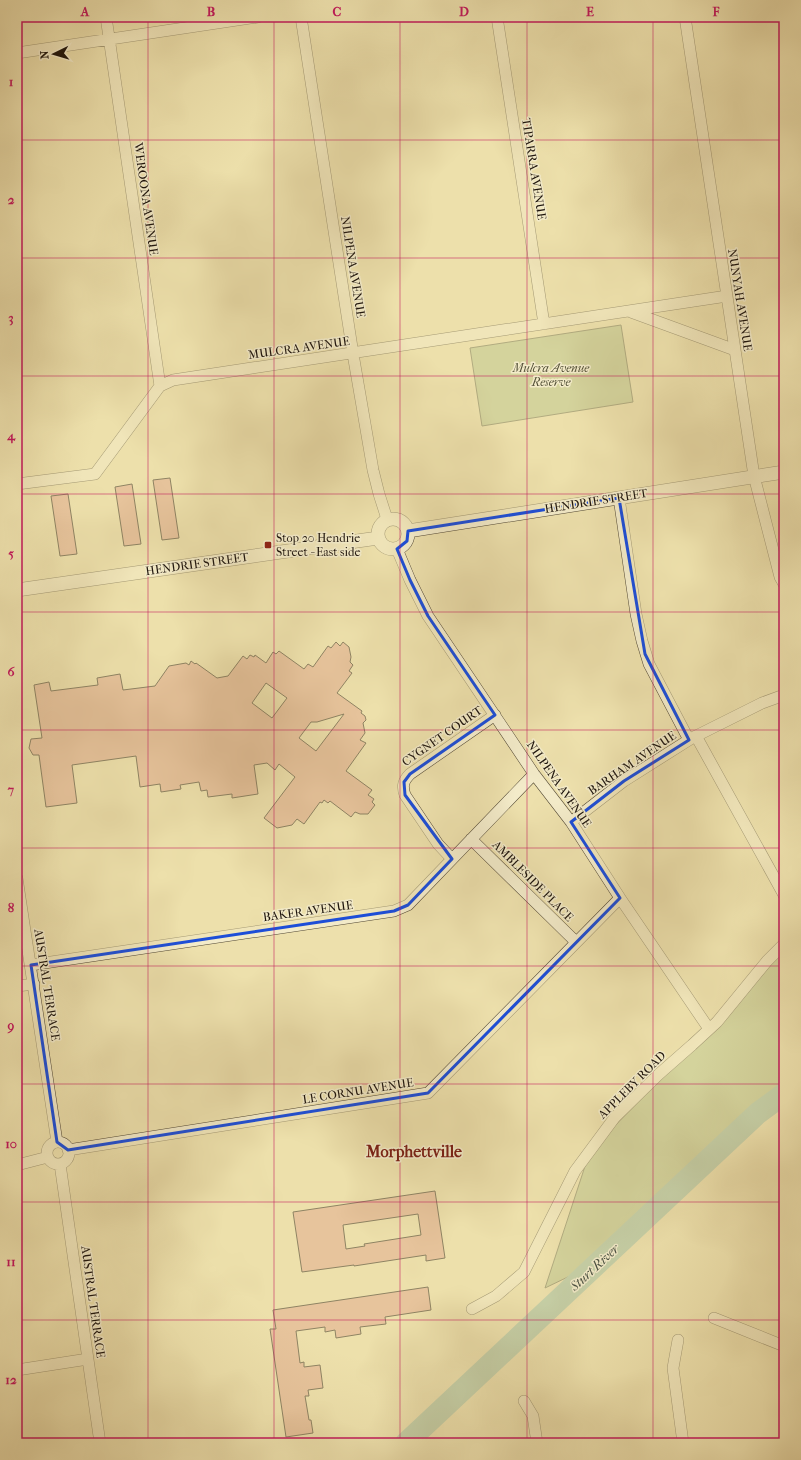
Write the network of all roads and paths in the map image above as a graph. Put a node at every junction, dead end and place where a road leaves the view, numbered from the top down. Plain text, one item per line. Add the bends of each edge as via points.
1 (106, 17) edge
2 (258, 17) edge
3 (301, 17) edge
4 (497, 17) edge
5 (685, 17) edge
6 (109, 39) junction
7 (17, 53) edge
8 (727, 296) junction
9 (629, 311) junction
10 (544, 324) junction
11 (735, 350) junction
12 (353, 354) junction
13 (160, 386) junction
14 (784, 472) edge
15 (754, 476) junction
16 (17, 484) edge
17 (618, 498) junction
18 (387, 519) junction
19 (408, 531) junction
20 (378, 538) junction
21 (397, 549) junction
22 (784, 584) edge
23 (17, 590) edge
24 (784, 695) edge
25 (495, 715) junction
26 (693, 738) junction
27 (534, 774) junction
28 (571, 822) junction
29 (471, 839) junction
30 (452, 859) junction
31 (17, 878) edge
32 (784, 895) edge
33 (620, 898) junction
34 (576, 942) junction
35 (784, 944) edge
36 (31, 965) junction
37 (34, 984) junction
38 (17, 986) edge
39 (709, 1028) junction
40 (57, 1142) junction
41 (68, 1150) junction
42 (48, 1157) junction
43 (60, 1164) junction
44 (17, 1165) edge
45 (472, 1309) dead end
46 (714, 1318) dead end
47 (678, 1340) dead end
48 (784, 1346) edge
49 (88, 1359) junction
50 (17, 1370) edge
51 (524, 1400) dead end
52 (100, 1443) edge
53 (537, 1443) edge
54 (683, 1443) edge

1 - 6 street, WEROONA AVENUE
2 - 6 street
3 - 12 street, NILPENA AVENUE
4 - 10 street, TIPARRA AVENUE
5 - 8 street, NUNYAH AVENUE
6 - 7 street
6 - 13 street, WEROONA AVENUE
8 - 9 street, MULCRA AVENUE
8 - 11 street, NUNYAH AVENUE
9 - 10 street, MULCRA AVENUE
9 - 11 street, MULCRA AVENUE
10 - 12 street, MULCRA AVENUE
11 - 15 street, NUNYAH AVENUE
12 - 13 street, MULCRA AVENUE via 173,380
12 - 18 street, NILPENA AVENUE via 373,470
13 - 16 street via 96,474
14 - 15 street, HENDRIE STREET
15 - 17 street, HENDRIE STREET
15 - 22 street, NUNYAH AVENUE
17 - 19 street, HENDRIE STREET
17 - 26 street, BARHAM AVENUE via 636,614 649,664
18 - 19 street via 401,520
18 - 20 street via 379,527
19 - 21 street via 404,545
20 - 21 street via 389,549
20 - 23 street, HENDRIE STREET
21 - 25 street, NILPENA AVENUE via 428,616
24 - 26 street, BARHAM AVENUE via 762,703
25 - 27 street, NILPENA AVENUE
25 - 30 street, CYGNET COURT via 410,774 404,782 405,795 438,844
26 - 28 street, BARHAM AVENUE via 624,781
26 - 32 street
27 - 28 street, NILPENA AVENUE
27 - 29 street, BAKER AVENUE
28 - 33 street, NILPENA AVENUE
29 - 30 street, BAKER AVENUE
29 - 34 street, AMBLESIDE PLACE
30 - 36 street, BAKER AVENUE via 408,905 394,911
31 - 36 street, AUSTRAL TERRACE
33 - 34 street, LE CORNU AVENUE
33 - 39 street, NILPENA AVENUE
34 - 41 street, LE CORNU AVENUE via 428,1093
35 - 39 street, APPLEBY ROAD
36 - 37 street, AUSTRAL TERRACE
37 - 38 street
37 - 40 street, AUSTRAL TERRACE
39 - 45 street, APPLEBY ROAD via 615,1117 575,1171 524,1272 496,1296
40 - 41 street via 64,1144
40 - 42 street via 48,1149
41 - 43 street via 68,1159
42 - 43 street via 53,1163
42 - 44 street
43 - 49 street, AUSTRAL TERRACE
46 - 48 street
47 - 54 street via 673,1368
49 - 50 street
49 - 52 street, AUSTRAL TERRACE
51 - 53 street via 533,1416

